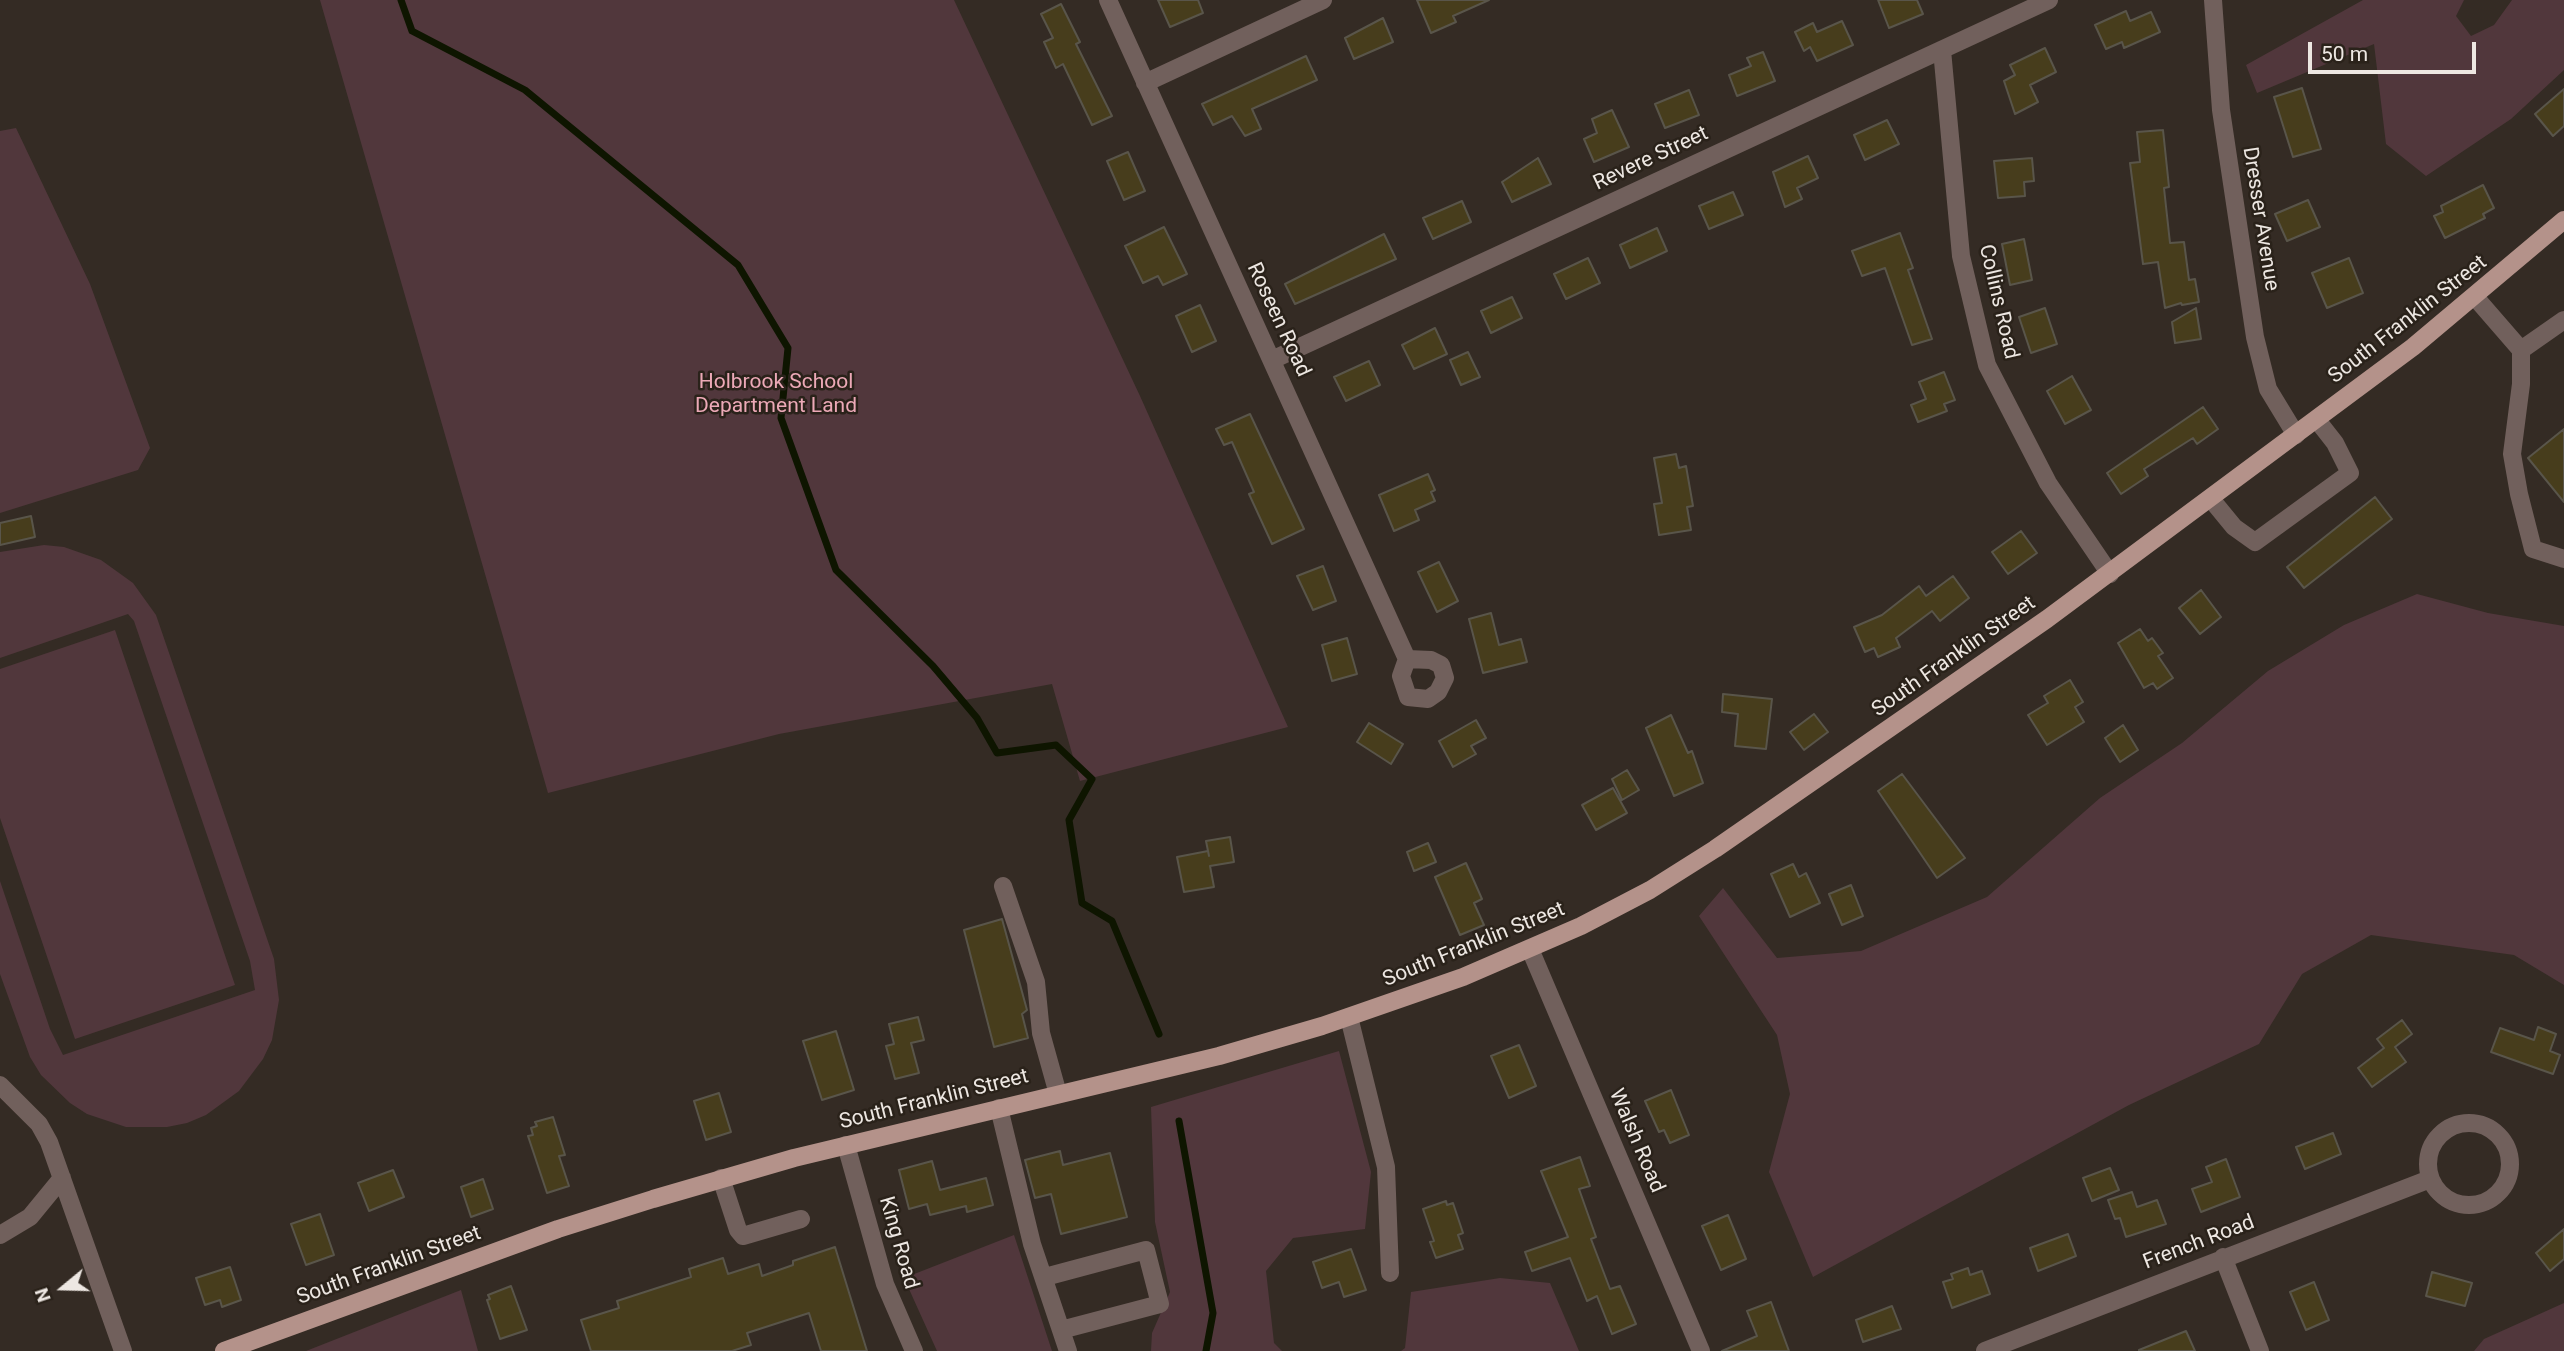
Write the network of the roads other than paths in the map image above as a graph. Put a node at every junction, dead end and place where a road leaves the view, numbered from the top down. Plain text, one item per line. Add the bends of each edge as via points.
1 (1108, 0) edge
2 (1324, 0) edge
3 (2049, 0) edge
4 (2213, 0) edge
5 (1942, 50) junction
6 (1145, 83) junction
7 (2564, 220) edge
8 (2475, 298) junction
9 (2564, 320) edge
10 (2521, 350) junction
11 (1272, 360) junction
12 (2317, 420) junction
13 (2296, 435) junction
14 (2211, 499) junction
15 (2564, 559) edge
16 (2110, 574) junction
17 (1407, 659) dead end
18 (1003, 886) dead end
19 (1530, 949) junction
20 (1349, 1017) junction
21 (0, 1085) edge
22 (1058, 1094) junction
23 (999, 1108) junction
24 (846, 1145) junction
25 (62, 1178) junction
26 (721, 1178) junction
27 (2430, 1179) junction
28 (801, 1219) dead end
29 (0, 1235) edge
30 (2223, 1257) junction
31 (1390, 1273) dead end
32 (1045, 1277) junction
33 (1061, 1330) junction
34 (122, 1351) edge
35 (224, 1351) edge
36 (914, 1351) edge
37 (1068, 1351) edge
38 (1701, 1351) edge
39 (1986, 1351) edge
40 (2260, 1351) edge

1 - 6 street, Roseen Road
2 - 6 street
3 - 5 street, Revere Street
4 - 13 street, Dresser Avenue via 2221,110 2255,337 2268,389
5 - 11 street, Revere Street
5 - 16 street, Collins Road via 1962,256 1987,365 2048,483
6 - 11 street, Roseen Road
7 - 8 main road, South Franklin Street
8 - 10 street
8 - 12 main road, South Franklin Street
9 - 10 street
10 - 15 street via 2512,454 2519,494 2533,549
11 - 17 street, Roseen Road
12 - 13 main road, South Franklin Street
12 - 14 street via 2350,473 2255,542 2234,527
13 - 14 main road, South Franklin Street
14 - 16 main road, South Franklin Street
16 - 19 main road, South Franklin Street via 1694,863 1604,915
18 - 22 street via 1036,982 1041,1033
19 - 20 main road, South Franklin Street
19 - 38 street, Walsh Road
20 - 22 main road, South Franklin Street via 1219,1056
20 - 31 street via 1386,1167
21 - 25 street via 39,1124
22 - 23 main road, South Franklin Street
23 - 24 main road, South Franklin Street
23 - 32 street via 1032,1244
24 - 26 main road, South Franklin Street
24 - 36 street, King Road via 885,1284
25 - 29 street via 30,1217
25 - 34 street
26 - 28 street via 743,1236
26 - 35 main road, South Franklin Street via 558,1229
27 - 27 street via 2436,1190 2458,1204 2483,1203 2504,1186 2509,1174 2507,1149 2501,1138 2479,1124 2454,1125 2434,1141 2429,1153
27 - 30 street, French Road
30 - 39 street, French Road
30 - 40 street
32 - 33 street
32 - 33 street via 1146,1250 1160,1304
33 - 37 street

